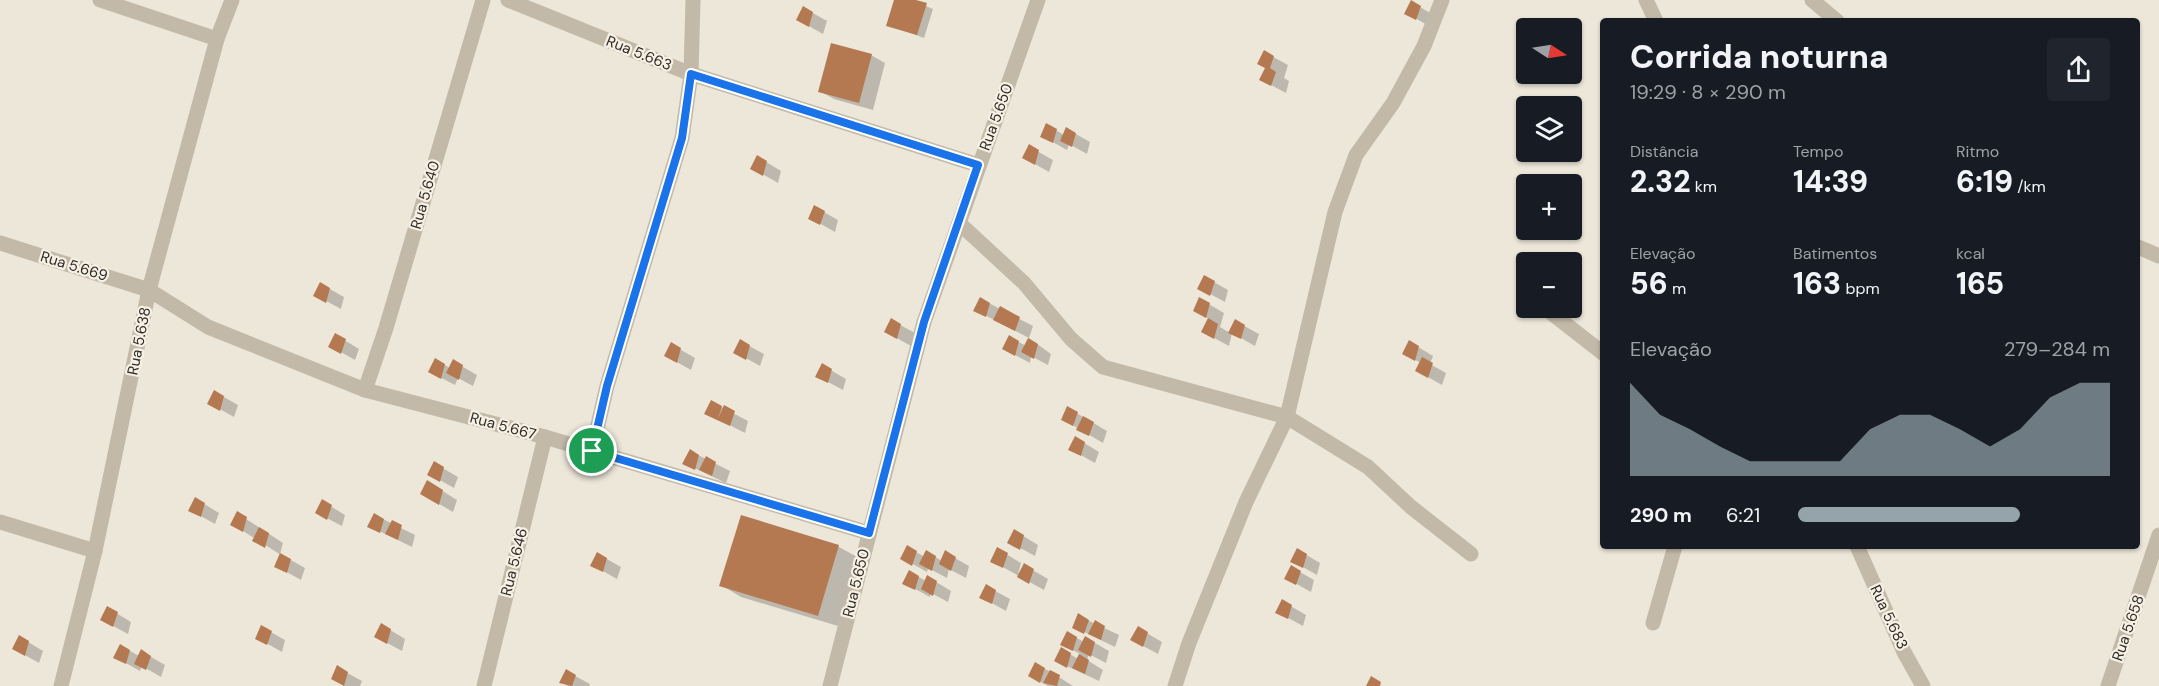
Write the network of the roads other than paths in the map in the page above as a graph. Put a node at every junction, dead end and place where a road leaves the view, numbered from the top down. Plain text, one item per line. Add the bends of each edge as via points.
1 (100, 0) edge
2 (232, 0) edge
3 (483, 0) edge
4 (508, 0) edge
5 (693, 0) edge
6 (1038, 0) edge
7 (1442, 0) edge
8 (1646, 0) edge
9 (1812, 0) edge
10 (1655, 18) edge
11 (1833, 18) edge
12 (217, 39) junction
13 (691, 74) junction
14 (978, 165) junction
15 (958, 223) junction
16 (0, 243) edge
17 (2140, 248) edge
18 (2159, 256) edge
19 (149, 290) junction
20 (1558, 318) edge
21 (1600, 351) edge
22 (364, 390) junction
23 (1287, 417) junction
24 (544, 437) junction
25 (592, 451) junction
26 (0, 522) edge
27 (869, 533) junction
28 (2159, 535) edge
29 (1674, 549) edge
30 (1858, 549) edge
31 (94, 551) junction
32 (1471, 554) dead end
33 (1653, 623) dead end
34 (61, 686) edge
35 (484, 686) edge
36 (830, 686) edge
37 (1175, 686) edge
38 (1923, 686) edge
39 (2108, 686) edge

1 - 12 street
2 - 12 street, Rua 5.638
3 - 22 street, Rua 5.640
4 - 13 street, Rua 5.663
5 - 13 street
6 - 14 street, Rua 5.650
7 - 23 street via 1424,46 1393,103 1356,155 1335,212
8 - 10 street
9 - 11 street
12 - 19 street, Rua 5.638
13 - 14 street, Rua 5.663
13 - 25 street via 682,138 607,386
14 - 15 street, Rua 5.650
15 - 23 street via 1024,283 1071,339 1103,367
15 - 27 street, Rua 5.650 via 924,322
16 - 19 street, Rua 5.669
17 - 18 street
19 - 22 street, Rua 5.667 via 208,327
19 - 31 street, Rua 5.638
20 - 21 street
22 - 24 street, Rua 5.667
23 - 32 street via 1368,467
23 - 37 street via 1246,502
24 - 25 street, Rua 5.667
24 - 35 street, Rua 5.646
25 - 27 street, Rua 5.667
26 - 31 street
27 - 36 street, Rua 5.650
28 - 39 street, Rua 5.658
29 - 33 street
30 - 38 street, Rua 5.683
31 - 34 street, Rua 5.638

